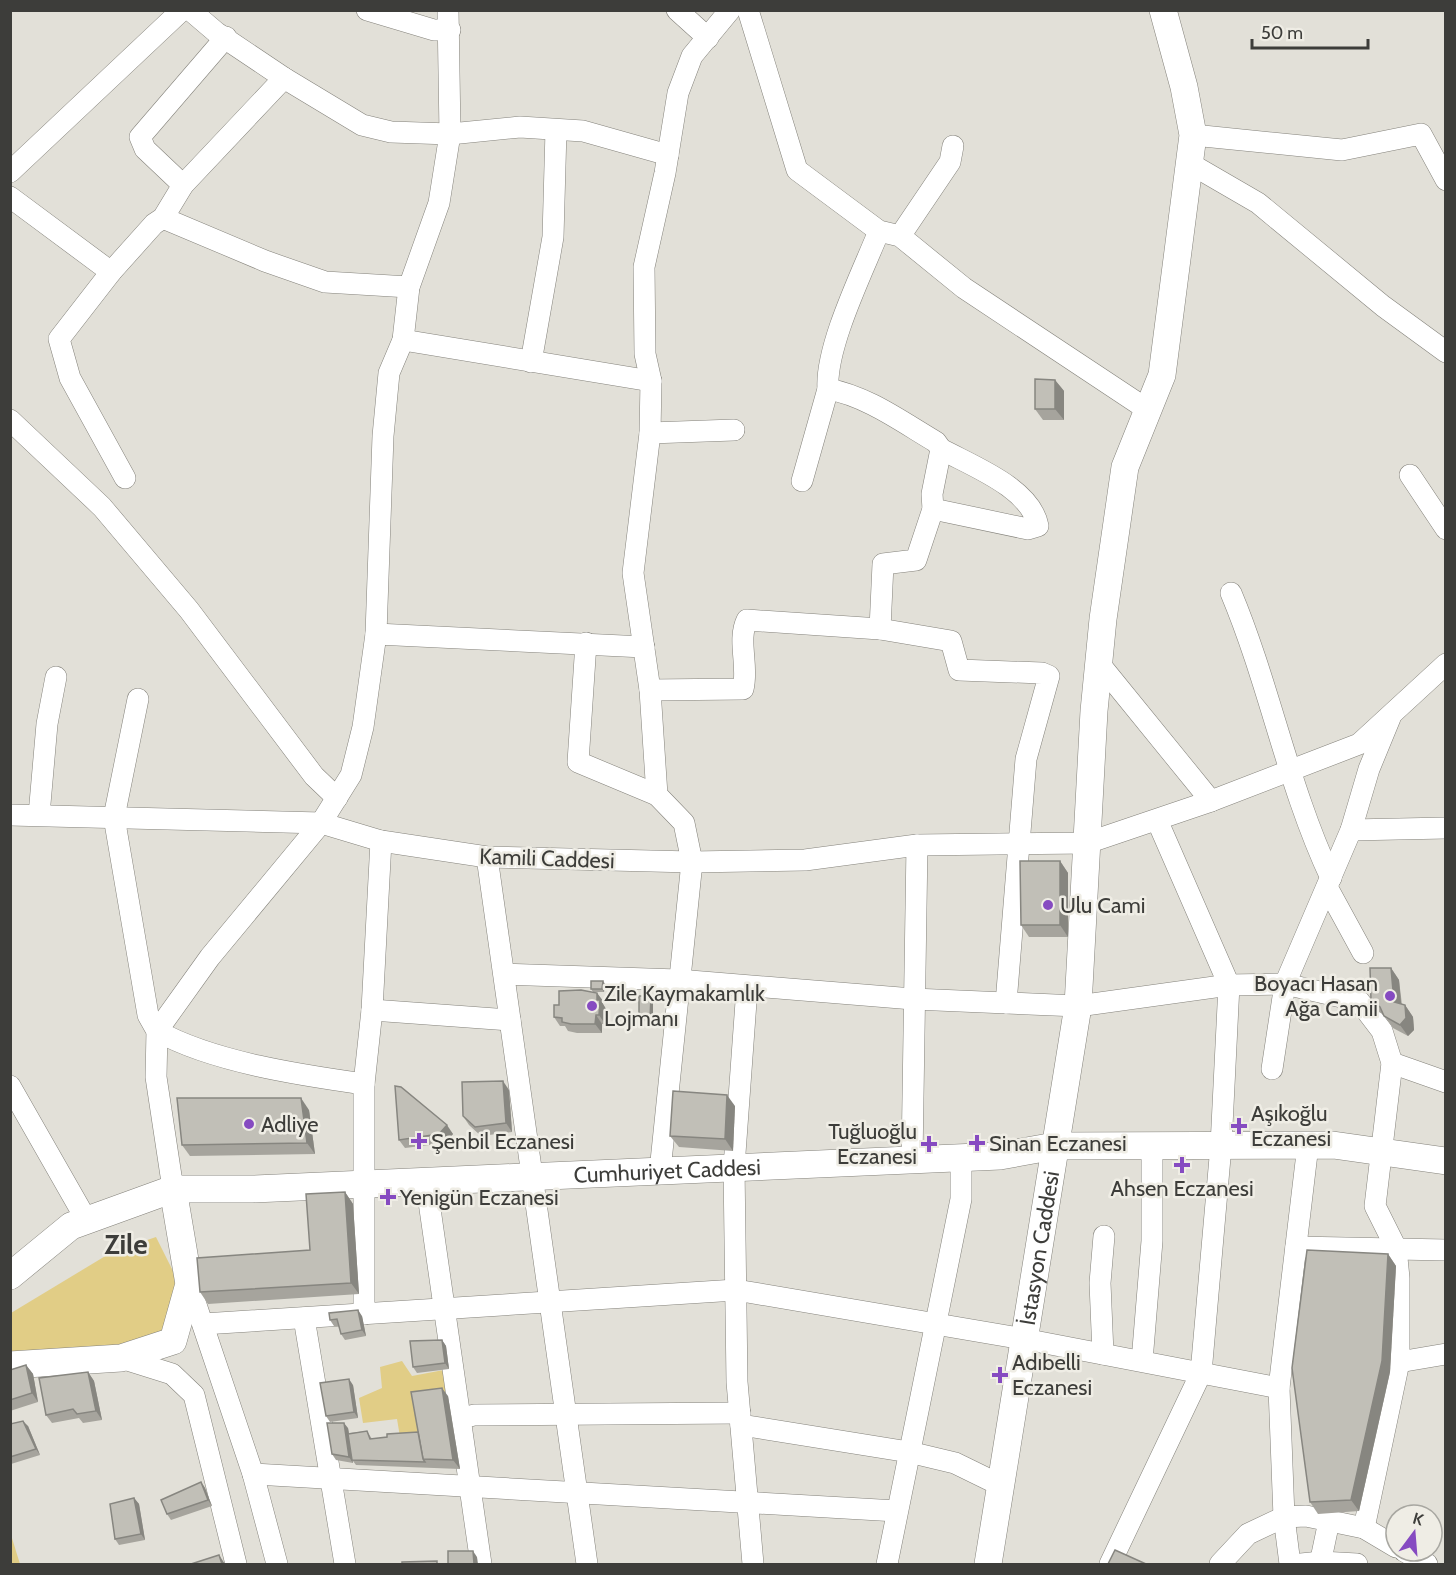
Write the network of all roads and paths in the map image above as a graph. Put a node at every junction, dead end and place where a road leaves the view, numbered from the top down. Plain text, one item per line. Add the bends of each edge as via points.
1 (182, 10) edge
2 (190, 10) edge
3 (368, 10) edge
4 (677, 10) edge
5 (730, 10) edge
6 (747, 10) edge
7 (1163, 10) edge
8 (449, 20) edge
9 (226, 37) junction
10 (708, 38) junction
11 (284, 78) junction
12 (555, 130) junction
13 (450, 134) junction
14 (1193, 135) junction
15 (953, 146) dead end
16 (668, 155) junction
17 (1189, 163) junction
18 (10, 172) edge
19 (1446, 180) edge
20 (183, 185) junction
21 (10, 197) edge
22 (163, 218) junction
23 (879, 231) junction
24 (900, 236) junction
25 (111, 272) junction
26 (409, 287) junction
27 (403, 340) junction
28 (1446, 352) edge
29 (531, 362) junction
30 (651, 381) junction
31 (828, 389) junction
32 (1148, 410) junction
33 (10, 420) edge
34 (734, 430) dead end
35 (650, 433) junction
36 (941, 449) junction
37 (1410, 475) dead end
38 (125, 478) dead end
39 (801, 481) dead end
40 (933, 508) junction
41 (1446, 530) edge
42 (1231, 593) dead end
43 (880, 629) junction
44 (376, 634) junction
45 (586, 643) junction
46 (644, 647) junction
47 (1098, 662) junction
48 (1446, 664) edge
49 (56, 677) dead end
50 (650, 690) junction
51 (138, 699) dead end
52 (1393, 712) junction
53 (1291, 769) junction
54 (657, 795) junction
55 (337, 798) junction
56 (1211, 801) junction
57 (10, 815) edge
58 (39, 815) junction
59 (114, 817) junction
60 (1157, 820) junction
61 (321, 824) junction
62 (1446, 828) edge
63 (1351, 830) junction
64 (381, 841) junction
65 (1087, 843) junction
66 (1019, 844) junction
67 (917, 845) junction
68 (487, 857) junction
69 (692, 862) junction
70 (1329, 883) junction
71 (1363, 953) dead end
72 (504, 974) junction
73 (678, 981) junction
74 (1285, 984) junction
75 (1229, 985) junction
76 (747, 988) junction
77 (913, 999) junction
78 (1006, 1003) junction
79 (1078, 1006) junction
80 (372, 1010) junction
81 (510, 1020) junction
82 (157, 1031) junction
83 (1392, 1063) junction
84 (1272, 1069) dead end
85 (1446, 1082) edge
86 (364, 1084) junction
87 (10, 1086) edge
88 (1308, 1145) junction
89 (1055, 1146) junction
90 (1152, 1146) junction
91 (1221, 1146) junction
92 (1382, 1152) junction
93 (961, 1158) junction
94 (912, 1160) junction
95 (1446, 1161) edge
96 (734, 1167) junction
97 (660, 1170) junction
98 (533, 1176) junction
99 (426, 1181) junction
100 (364, 1184) junction
101 (173, 1189) junction
102 (87, 1221) junction
103 (1104, 1236) dead end
104 (1296, 1247) junction
105 (1396, 1248) junction
106 (1446, 1250) edge
107 (10, 1276) edge
108 (189, 1284) junction
109 (736, 1290) junction
110 (552, 1302) junction
111 (443, 1309) junction
112 (364, 1314) junction
113 (304, 1318) junction
114 (202, 1324) junction
115 (933, 1324) junction
116 (1024, 1339) junction
117 (1102, 1354) junction
118 (1446, 1354) edge
119 (121, 1358) junction
120 (1142, 1361) junction
121 (1399, 1362) junction
122 (10, 1365) edge
123 (1201, 1373) junction
124 (1280, 1388) junction
125 (567, 1414) junction
126 (460, 1419) junction
127 (740, 1419) junction
128 (909, 1452) junction
129 (253, 1474) junction
130 (329, 1478) junction
131 (1000, 1485) junction
132 (471, 1487) junction
133 (577, 1491) junction
134 (747, 1501) junction
135 (897, 1511) junction
136 (1284, 1517) junction
137 (1329, 1521) junction
138 (1364, 1528) junction
139 (1384, 1539) edge
140 (236, 1564) edge
141 (277, 1564) edge
142 (345, 1564) edge
143 (481, 1564) edge
144 (587, 1564) edge
145 (753, 1564) edge
146 (886, 1564) edge
147 (987, 1564) edge
148 (1110, 1564) edge
149 (1220, 1564) edge
150 (1290, 1564) edge
151 (1314, 1564) edge
152 (1357, 1564) edge

1 - 18 street
2 - 9 street
3 - 8 street via 434,30
4 - 10 street
5 - 10 street
6 - 23 street via 797,170
7 - 14 main road, İstasyon Caddesi
8 - 13 street
9 - 11 street
9 - 20 street via 140,137 145,149
10 - 16 street via 692,56 678,93
11 - 13 street via 362,125 391,132
11 - 20 street
12 - 13 street via 520,127
12 - 16 street via 583,131
12 - 29 street via 553,237
13 - 26 street via 439,203
14 - 17 main road, İstasyon Caddesi
14 - 19 street via 1342,150 1420,134
15 - 24 street via 950,162
16 - 30 street via 644,267 645,354
17 - 28 street via 1258,202 1383,306
17 - 32 main road, İstasyon Caddesi via 1162,375
20 - 22 street
21 - 25 street
22 - 25 street
22 - 26 street via 326,282
23 - 24 street
23 - 31 street via 838,335
24 - 32 street via 964,288
25 - 38 street via 59,339 70,378
26 - 27 street
27 - 29 street
27 - 44 street via 389,373 384,426
29 - 30 street
30 - 35 street
31 - 36 street via 885,411
31 - 39 street
32 - 47 main road, İstasyon Caddesi via 1125,467
33 - 55 street via 102,507 189,610 314,776
34 - 35 street
35 - 46 street via 633,573
36 - 40 street
36 - 40 street via 1013,488 1036,516 1038,526 1028,529
37 - 41 street
40 - 43 street via 916,560 883,564
42 - 53 street via 1253,645
43 - 50 street via 747,620 743,629 747,676 743,689
43 - 66 street via 951,641 960,670 1049,676 1026,759
44 - 45 street
44 - 55 street via 363,727 351,775
45 - 46 street
45 - 54 street via 578,762
46 - 50 street
47 - 56 street
47 - 65 main road, İstasyon Caddesi
48 - 52 street, Kamili Caddesi
49 - 58 street via 47,724
50 - 54 street
51 - 59 street
52 - 53 street, Kamili Caddesi via 1359,744
52 - 63 street via 1369,769
53 - 56 street, Kamili Caddesi
53 - 70 street
54 - 69 street via 684,823
55 - 61 street
56 - 60 street, Kamili Caddesi
57 - 58 street, Kamili Caddesi
58 - 59 street, Kamili Caddesi
59 - 61 street, Kamili Caddesi
59 - 82 street via 148,1015
60 - 65 street, Kamili Caddesi
60 - 75 street
61 - 64 street, Kamili Caddesi
61 - 82 street via 210,957
62 - 63 street
63 - 70 street
64 - 68 street, Kamili Caddesi
64 - 80 street
65 - 66 street, Kamili Caddesi
65 - 79 main road, İstasyon Caddesi
66 - 67 street, Kamili Caddesi
66 - 78 street
67 - 69 street, Kamili Caddesi via 805,860
67 - 77 street
68 - 69 street, Kamili Caddesi
68 - 72 street
69 - 73 street
70 - 71 street
70 - 74 street
72 - 73 street
72 - 81 street
73 - 76 street
73 - 97 street
74 - 75 street
74 - 83 street via 1359,1001 1382,1030
74 - 84 street
75 - 79 street
75 - 91 street
76 - 77 street
76 - 96 street
77 - 78 street
77 - 94 street
78 - 79 street
79 - 89 main road, İstasyon Caddesi
80 - 81 street
80 - 86 street
81 - 98 street
82 - 86 street via 177,1042 292,1074
82 - 101 street via 156,1077
83 - 85 street
83 - 92 street
86 - 100 street
87 - 102 street
88 - 91 main road, Cumhuriyet Caddesi
88 - 92 main road, Cumhuriyet Caddesi
88 - 104 street
89 - 90 main road, Cumhuriyet Caddesi
89 - 93 main road, Cumhuriyet Caddesi
89 - 116 main road, İstasyon Caddesi
90 - 91 main road, Cumhuriyet Caddesi
90 - 120 street via 1152,1241
91 - 123 street
92 - 95 main road, Cumhuriyet Caddesi
92 - 105 street via 1375,1206
93 - 94 main road, Cumhuriyet Caddesi
93 - 115 street via 961,1199
94 - 96 main road, Cumhuriyet Caddesi
96 - 97 main road, Cumhuriyet Caddesi
96 - 109 street
97 - 98 main road, Cumhuriyet Caddesi
98 - 99 main road, Cumhuriyet Caddesi
98 - 110 street
99 - 100 main road, Cumhuriyet Caddesi
99 - 111 street
100 - 101 main road, Cumhuriyet Caddesi
100 - 112 street
101 - 102 main road
101 - 108 main road
102 - 107 main road via 71,1226
103 - 117 street via 1100,1283
104 - 105 street
104 - 124 street
105 - 106 street
105 - 121 street via 1400,1278
108 - 114 street
108 - 119 main road via 173,1341
109 - 110 street
109 - 115 street
109 - 127 street
110 - 111 street
110 - 125 street
111 - 112 street
111 - 126 street
112 - 113 street
113 - 114 street
113 - 130 street
114 - 129 street
115 - 116 street
115 - 128 street
116 - 117 street
116 - 131 main road, İstasyon Caddesi
117 - 120 street
118 - 121 street
119 - 122 main road
119 - 140 street via 172,1374 194,1395
120 - 123 street
121 - 138 street
123 - 124 street
123 - 148 street
124 - 136 street
125 - 126 street via 474,1415
125 - 127 street
125 - 133 street
126 - 132 street
127 - 128 street
127 - 134 street
128 - 131 street via 955,1462
128 - 135 street
129 - 130 street
129 - 141 street
130 - 132 street
130 - 142 street
131 - 147 main road, İstasyon Caddesi
132 - 133 street
132 - 143 street
133 - 134 street
133 - 144 street
134 - 135 street
134 - 145 street
135 - 146 street
136 - 137 street
136 - 149 street via 1248,1534
136 - 150 street
137 - 138 street
137 - 151 street
138 - 139 street
151 - 152 street

